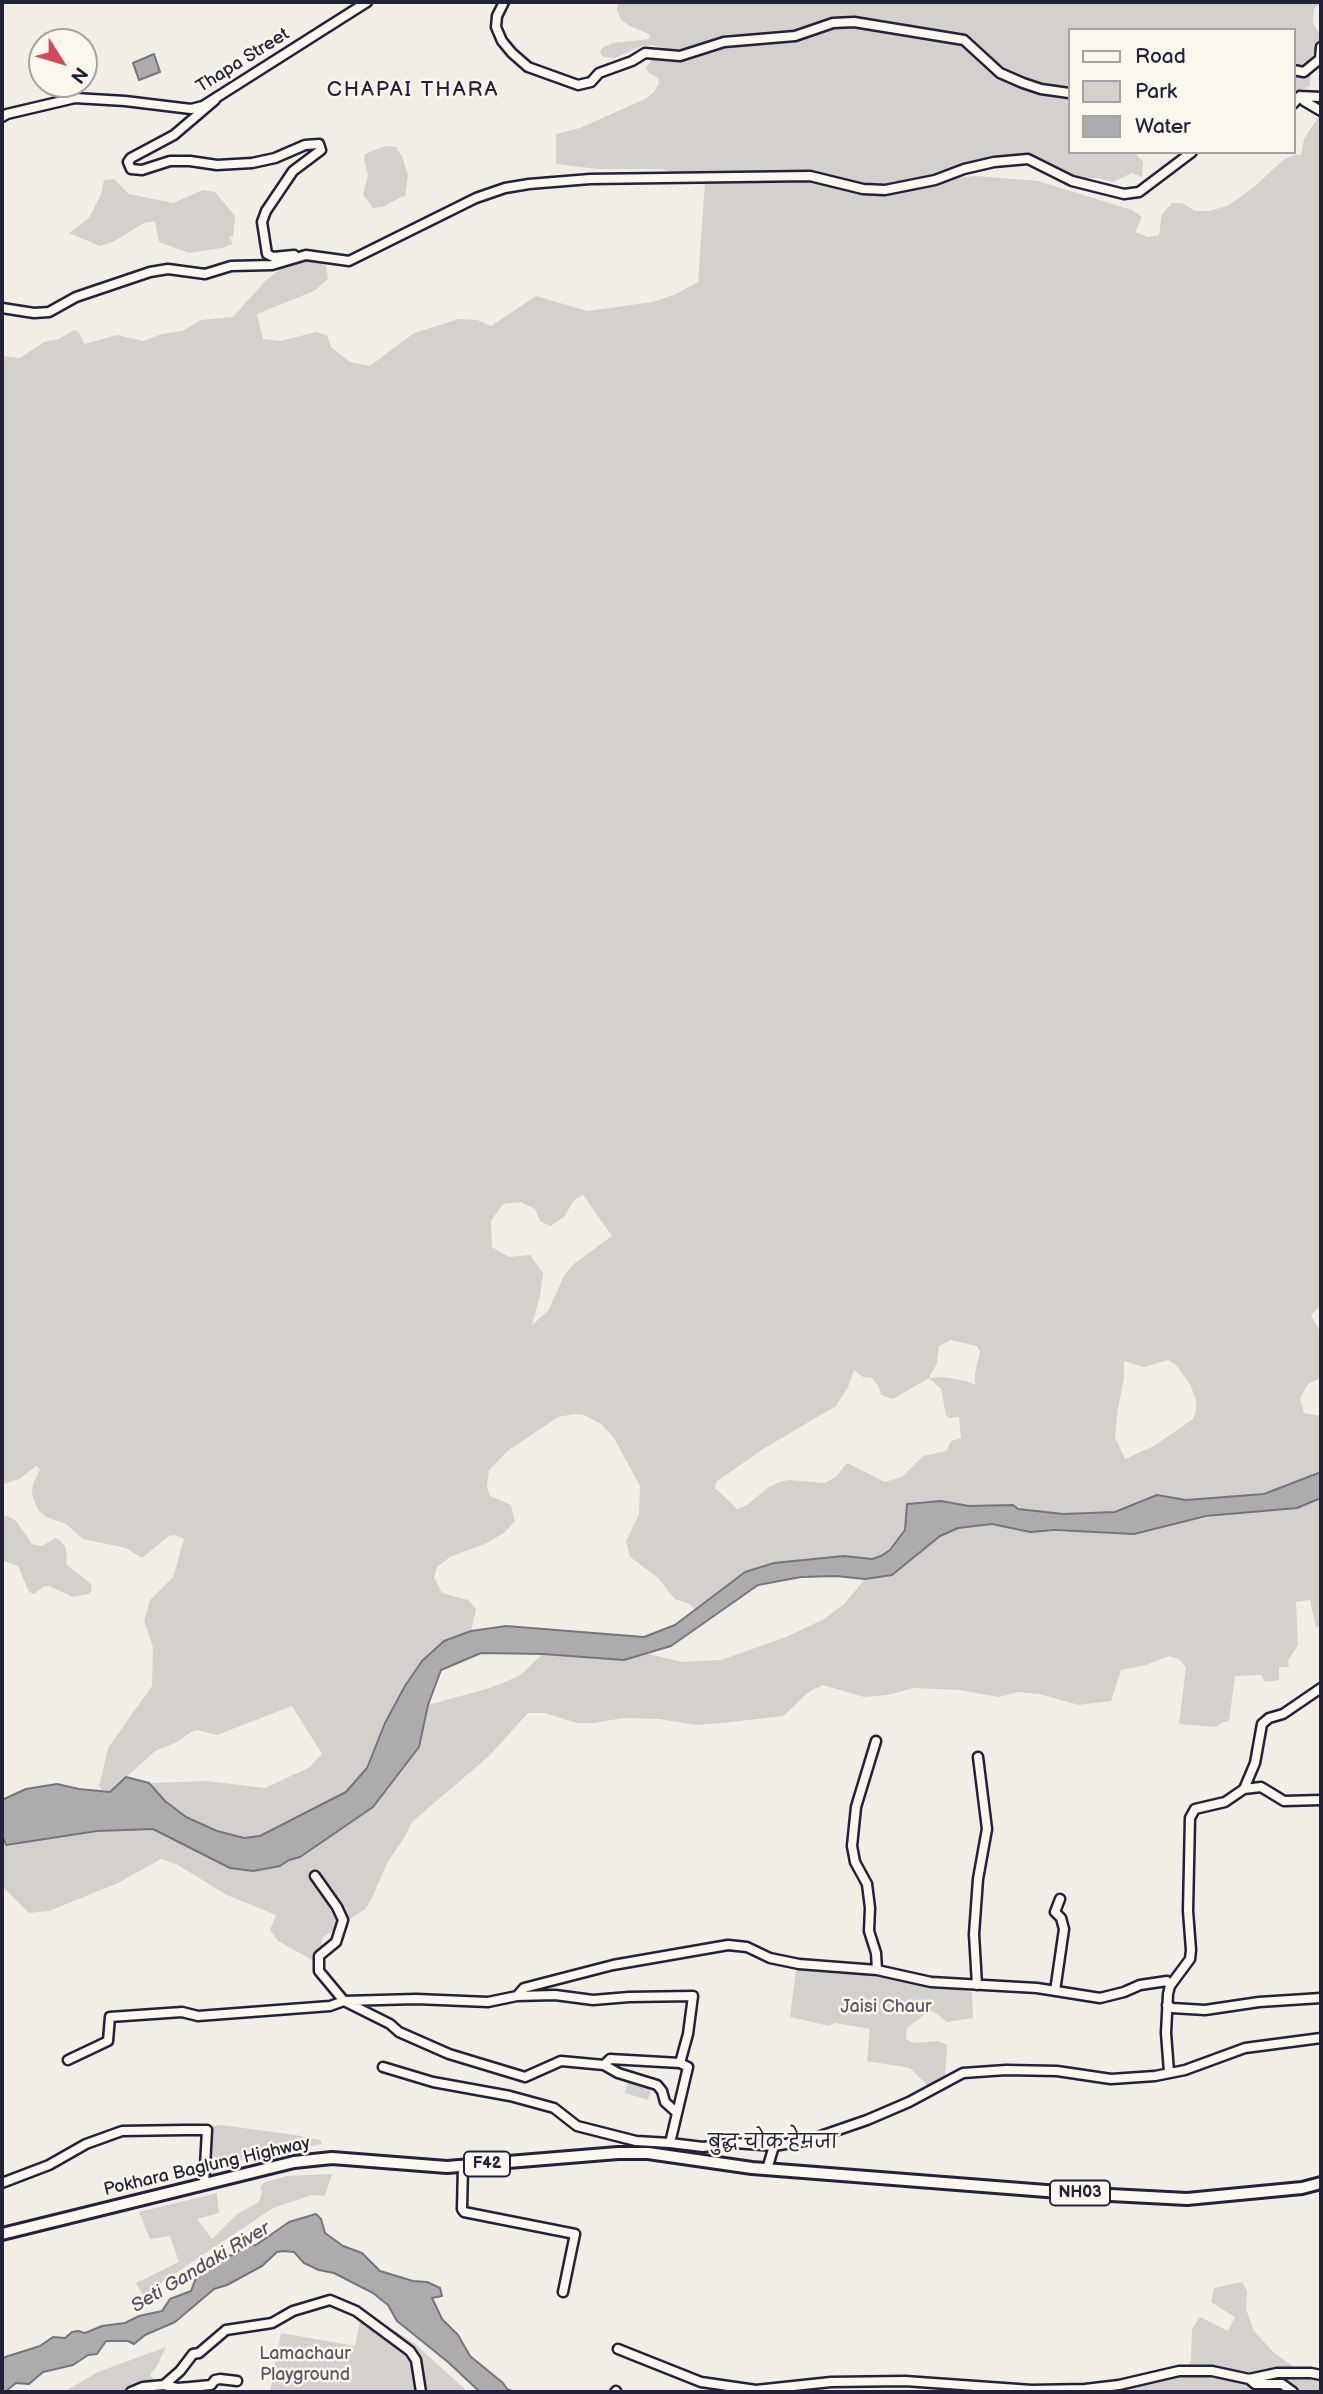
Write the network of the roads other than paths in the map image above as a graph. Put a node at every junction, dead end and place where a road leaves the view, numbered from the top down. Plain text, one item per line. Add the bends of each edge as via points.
1 (367, 2) edge
2 (505, 2) edge
3 (1321, 47) edge
4 (1321, 58) edge
5 (1295, 70) edge
6 (1068, 93) edge
7 (1300, 96) junction
8 (1321, 97) edge
9 (215, 100) junction
10 (1295, 102) edge
11 (1321, 111) edge
12 (2, 117) edge
13 (1189, 154) edge
14 (306, 255) junction
15 (2, 308) edge
16 (1321, 1688) edge
17 (876, 1741) dead end
18 (978, 1757) dead end
19 (1244, 1789) junction
20 (1321, 1800) edge
21 (315, 1876) dead end
22 (1060, 1899) dead end
23 (877, 1970) junction
24 (977, 1986) junction
25 (1170, 1986) junction
26 (1055, 1991) junction
27 (517, 1996) junction
28 (1321, 1998) edge
29 (344, 2001) junction
30 (1167, 2005) junction
31 (1321, 2038) edge
32 (68, 2060) dead end
33 (680, 2063) junction
34 (604, 2065) junction
35 (383, 2067) dead end
36 (1169, 2072) junction
37 (676, 2112) junction
38 (670, 2143) junction
39 (774, 2146) junction
40 (463, 2166) junction
41 (767, 2169) junction
42 (1321, 2182) edge
43 (2, 2183) edge
44 (204, 2184) junction
45 (980, 2186) joint
46 (1302, 2188) junction
47 (1321, 2192) edge
48 (2, 2234) edge
49 (563, 2292) dead end
50 (618, 2349) dead end
51 (1321, 2375) edge
52 (1250, 2379) junction
53 (237, 2381) dead end
54 (164, 2385) junction
55 (193, 2390) edge
56 (131, 2392) edge
57 (421, 2392) edge
58 (1293, 2392) edge

1 - 9 street, Thapa Street
2 - 6 street via 496,27 512,53 528,67 578,85 645,53 680,56 724,41 795,36 833,23 854,22 964,40 1000,73 1041,89
3 - 4 street
4 - 5 street via 1304,72
7 - 8 street
7 - 10 street
7 - 11 street
9 - 12 street, Thapa Street via 191,108 75,98
9 - 14 street via 174,135 131,158 131,169 170,161 252,163 319,144 321,150 293,171 261,222 267,254
13 - 14 street via 1139,192 1124,194 1072,181 1028,159 994,162 885,190 810,176 529,184 476,198 349,261
14 - 15 street via 272,265 231,266 205,274 168,269 150,272 76,297 49,312
16 - 19 street via 1262,1724
17 - 23 street via 856,1807 852,1846 867,1884
18 - 24 street via 987,1829 974,1934
19 - 20 street via 1261,1787 1284,1801
19 - 25 street via 1225,1802 1195,1809 1190,1818 1190,1959
21 - 29 street via 343,1920 336,1942 318,1956 319,1971
22 - 26 street via 1055,1912 1064,1929
23 - 24 street
23 - 27 street via 799,1964 728,1945 613,1965 524,1988
24 - 26 street
25 - 26 street via 1167,1981 1140,1985 1100,1998
25 - 30 street
27 - 29 street via 488,2003
27 - 33 street via 593,2000 693,1996
28 - 30 street via 1205,2010
29 - 32 street via 330,2006 198,2016 182,2012 110,2017 108,2041
29 - 34 street via 449,2054 525,2077 561,2061
30 - 36 street
31 - 36 street via 1245,2048
33 - 34 street via 610,2059
33 - 37 street via 688,2067
34 - 37 street via 657,2085
35 - 38 street via 554,2108 577,2126 636,2141
36 - 39 street via 1111,2079 1057,2071 963,2073 867,2120 809,2140
37 - 38 street
38 - 39 street
39 - 41 street
40 - 41 highway, Pokhara Baglung Highway / F42 via 629,2153
40 - 44 highway, Pokhara Baglung Highway / F42 via 332,2158 293,2162
40 - 49 street via 464,2212 575,2234
41 - 45 highway, Pokhara Baglung Highway / F42
42 - 46 highway, Pokhara Baglung Highway / NH03
43 - 44 street via 122,2131 207,2130
44 - 48 highway, Pokhara Baglung Highway / F42
45 - 46 highway, Pokhara Baglung Highway / NH03 via 1186,2199
46 - 47 highway, Pokhara Baglung Highway
50 - 52 street via 701,2382 756,2390 905,2381 1086,2389 1179,2371 1212,2371
51 - 52 street via 1277,2373
52 - 58 street via 1255,2384 1282,2384
53 - 55 street via 220,2379
54 - 55 street
54 - 56 street
54 - 57 street via 193,2354 226,2330 272,2323 330,2300 356,2311 410,2351

